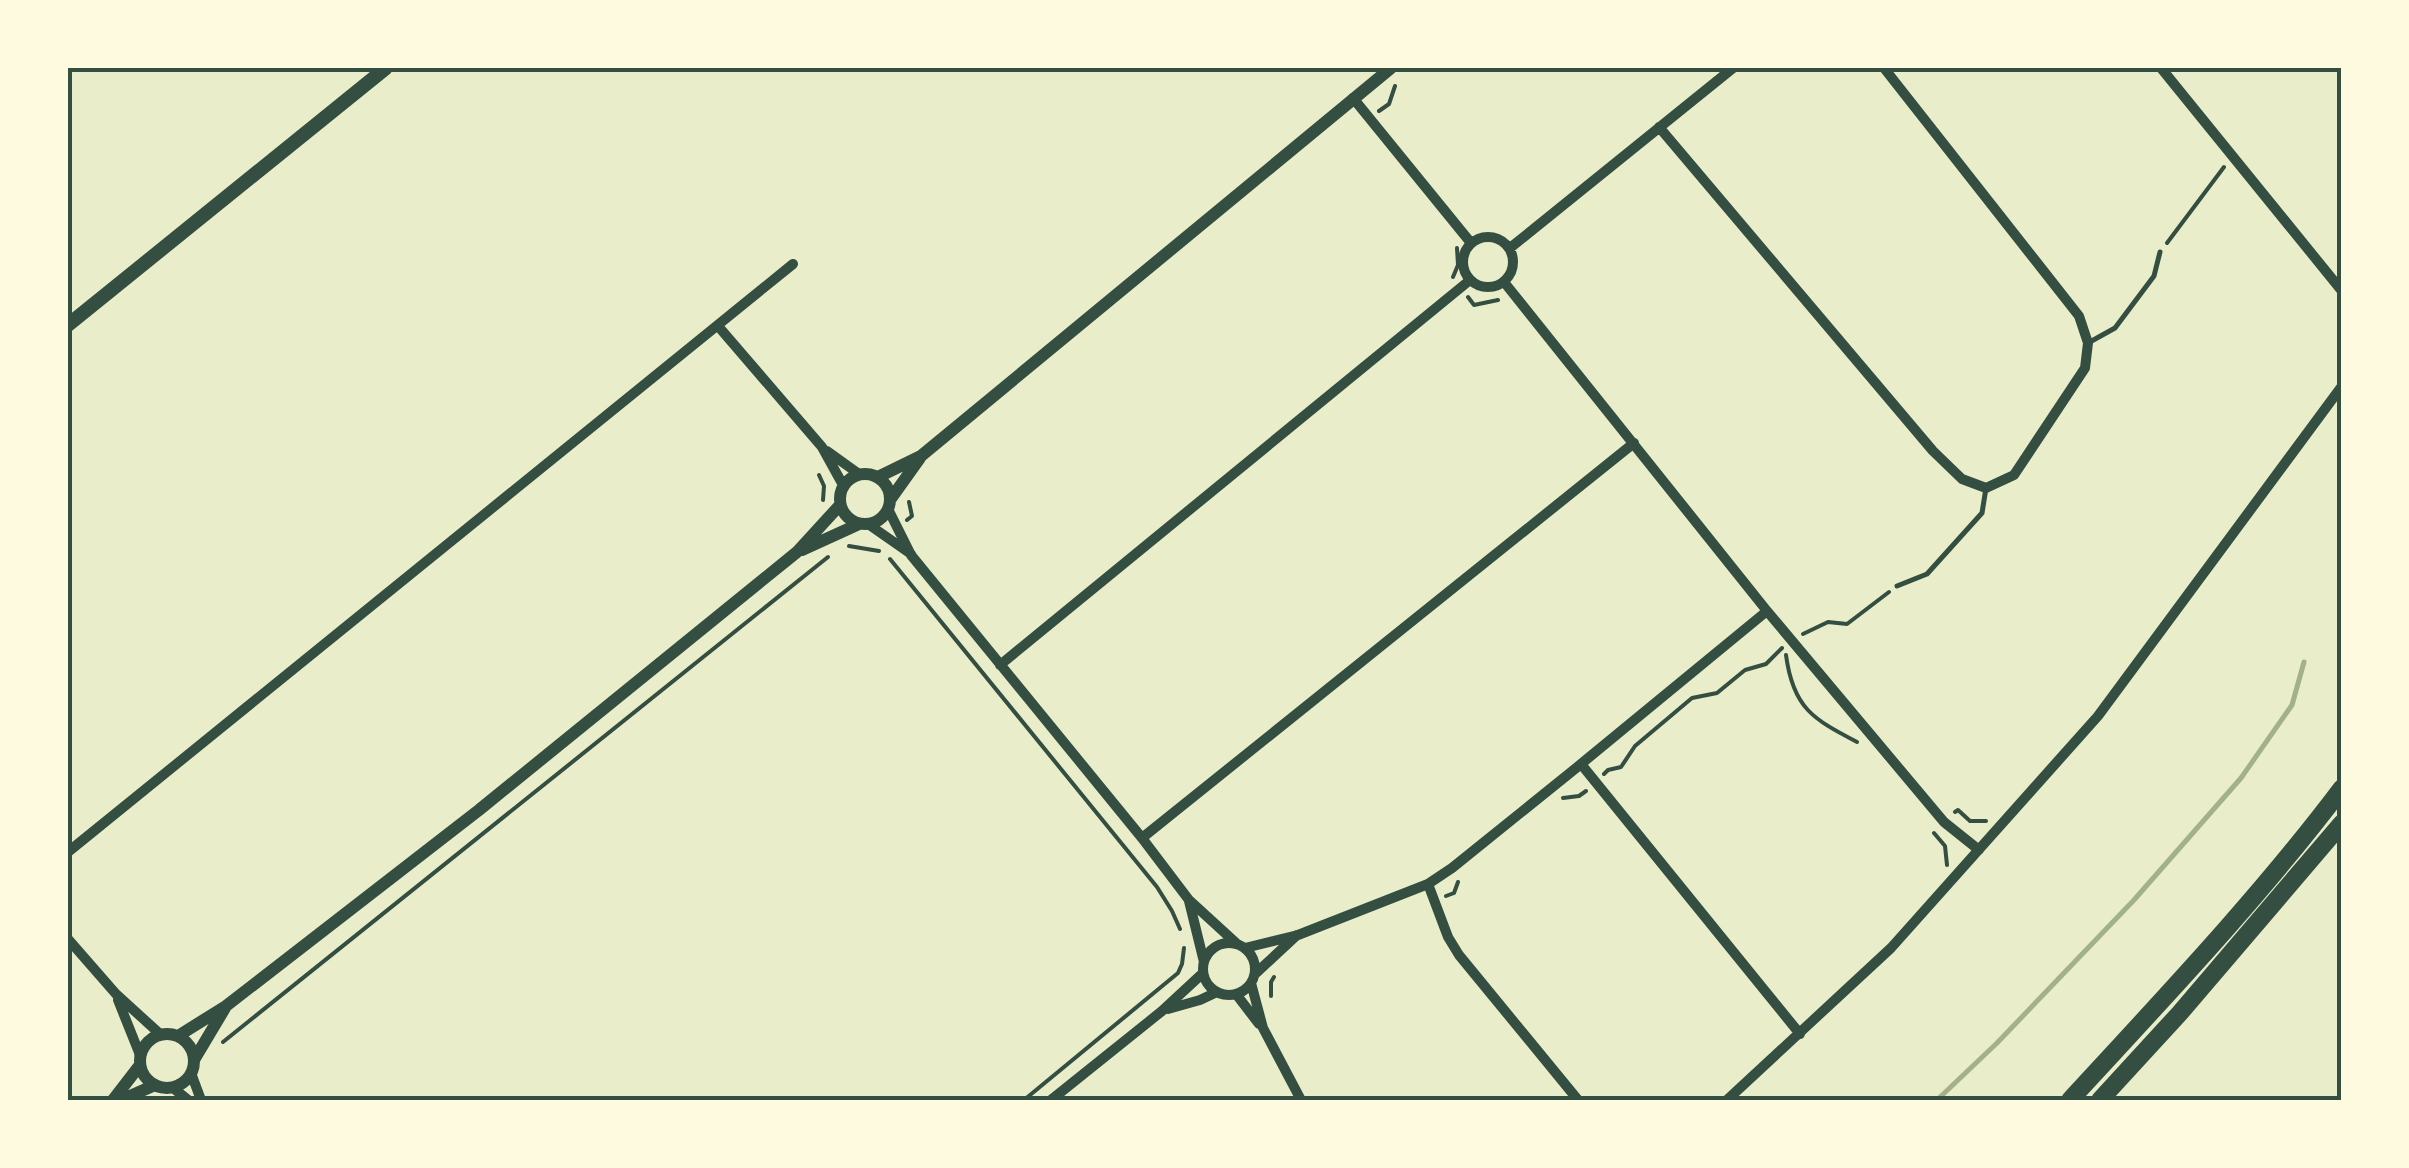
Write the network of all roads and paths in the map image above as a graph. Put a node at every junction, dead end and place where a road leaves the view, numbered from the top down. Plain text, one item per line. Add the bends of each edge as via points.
1 (386, 68) edge
2 (1733, 68) edge
3 (1884, 68) edge
4 (2161, 68) edge
5 (1395, 72) edge
6 (1353, 98) junction
7 (1370, 118) junction
8 (1659, 127) junction
9 (2230, 159) dead end
10 (1455, 241) dead end
11 (1472, 242) junction
12 (1510, 248) junction
13 (2160, 252) joint
14 (793, 264) dead end
15 (1452, 276) dead end
16 (1470, 280) junction
17 (1504, 282) junction
18 (2342, 291) edge
19 (68, 325) edge
20 (718, 326) junction
21 (2088, 343) junction
22 (2342, 386) edge
23 (1634, 443) junction
24 (822, 447) junction
25 (921, 456) junction
26 (815, 465) dead end
27 (859, 474) junction
28 (878, 477) junction
29 (843, 485) junction
30 (1986, 488) junction
31 (908, 492) dead end
32 (823, 500) dead end
33 (889, 504) junction
34 (840, 505) junction
35 (912, 516) dead end
36 (863, 524) junction
37 (842, 547) dead end
38 (798, 552) junction
39 (831, 554) dead end
40 (912, 555) junction
41 (1897, 586) joint
42 (1767, 611) junction
43 (1788, 643) junction
44 (1000, 665) junction
45 (1858, 742) dead end
46 (1581, 764) junction
47 (1608, 770) dead end
48 (2342, 788) edge
49 (2342, 823) edge
50 (1932, 831) dead end
51 (1142, 838) junction
52 (1979, 850) junction
53 (68, 852) edge
54 (1947, 864) dead end
55 (1428, 884) junction
56 (1189, 900) junction
57 (1182, 934) dead end
58 (1298, 935) junction
59 (68, 940) edge
60 (1184, 944) dead end
61 (1240, 946) junction
62 (1204, 968) junction
63 (1253, 978) junction
64 (1217, 992) junction
65 (116, 994) junction
66 (1236, 994) junction
67 (226, 1006) junction
68 (1162, 1011) junction
69 (1264, 1028) junction
70 (160, 1034) junction
71 (1800, 1034) junction
72 (178, 1036) junction
73 (213, 1051) dead end
74 (140, 1060) junction
75 (192, 1066) junction
76 (155, 1086) junction
77 (172, 1087) junction
78 (113, 1100) edge
79 (121, 1100) edge
80 (188, 1100) edge
81 (202, 1100) edge
82 (1024, 1100) edge
83 (1051, 1100) edge
84 (1300, 1100) edge
85 (1578, 1100) edge
86 (1727, 1100) edge
87 (2070, 1100) edge
88 (2100, 1100) edge

1 - 19 main road
2 - 8 street
3 - 21 street via 2080,316
4 - 18 street
5 - 6 street
5 - 7 path via 1389,104
6 - 7 street
6 - 25 street
7 - 11 street
8 - 12 street
8 - 30 street via 1934,451 1962,478
9 - 13 path
10 - 15 path via 1458,265
11 - 12 street via 1496,237
11 - 16 street via 1463,257
12 - 17 street via 1514,266
13 - 21 lane via 2154,276 2115,328
14 - 20 street
16 - 17 street via 1487,287
16 - 44 street
17 - 23 street
20 - 24 street
20 - 53 street
21 - 30 street via 2085,368 2014,475
22 - 52 street via 2098,716
23 - 42 street
23 - 51 street
24 - 27 street
24 - 29 street
25 - 28 street
25 - 33 street
26 - 32 path
27 - 28 street
27 - 29 street
28 - 33 street
29 - 34 street
30 - 41 lane via 1982,514 1927,574
31 - 35 path
33 - 36 street via 883,516
33 - 40 street
34 - 36 street
34 - 38 street
36 - 38 street
36 - 40 street
37 - 57 path via 884,552 1157,887
38 - 67 street
39 - 73 path
40 - 44 street
41 - 43 path via 1847,624 1828,622
42 - 43 street
42 - 46 street
43 - 45 path via 1788,675 1807,712
43 - 47 path via 1718,693 1692,698 1634,746 1622,767
43 - 52 street via 1944,822
44 - 51 street
46 - 55 street
46 - 71 street
48 - 87 highway
49 - 88 highway
50 - 54 path via 1945,846
51 - 56 street
52 - 71 street via 1891,948
55 - 58 street
55 - 85 street via 1459,955
56 - 61 street
56 - 62 street
58 - 61 street
58 - 63 street
59 - 65 street
60 - 82 path via 1178,973
61 - 62 street via 1220,944
61 - 63 street via 1254,959
62 - 64 street
62 - 68 street
63 - 66 street
63 - 69 street
64 - 66 street
64 - 68 street
65 - 70 street
65 - 74 street
66 - 69 street
67 - 72 street
67 - 75 street
68 - 83 street
69 - 84 street
70 - 72 street
70 - 74 street via 147,1042
71 - 86 street
72 - 75 street via 189,1046
74 - 76 street via 142,1074
74 - 78 street
75 - 77 street
75 - 81 street
76 - 77 street
76 - 79 street
77 - 80 street

